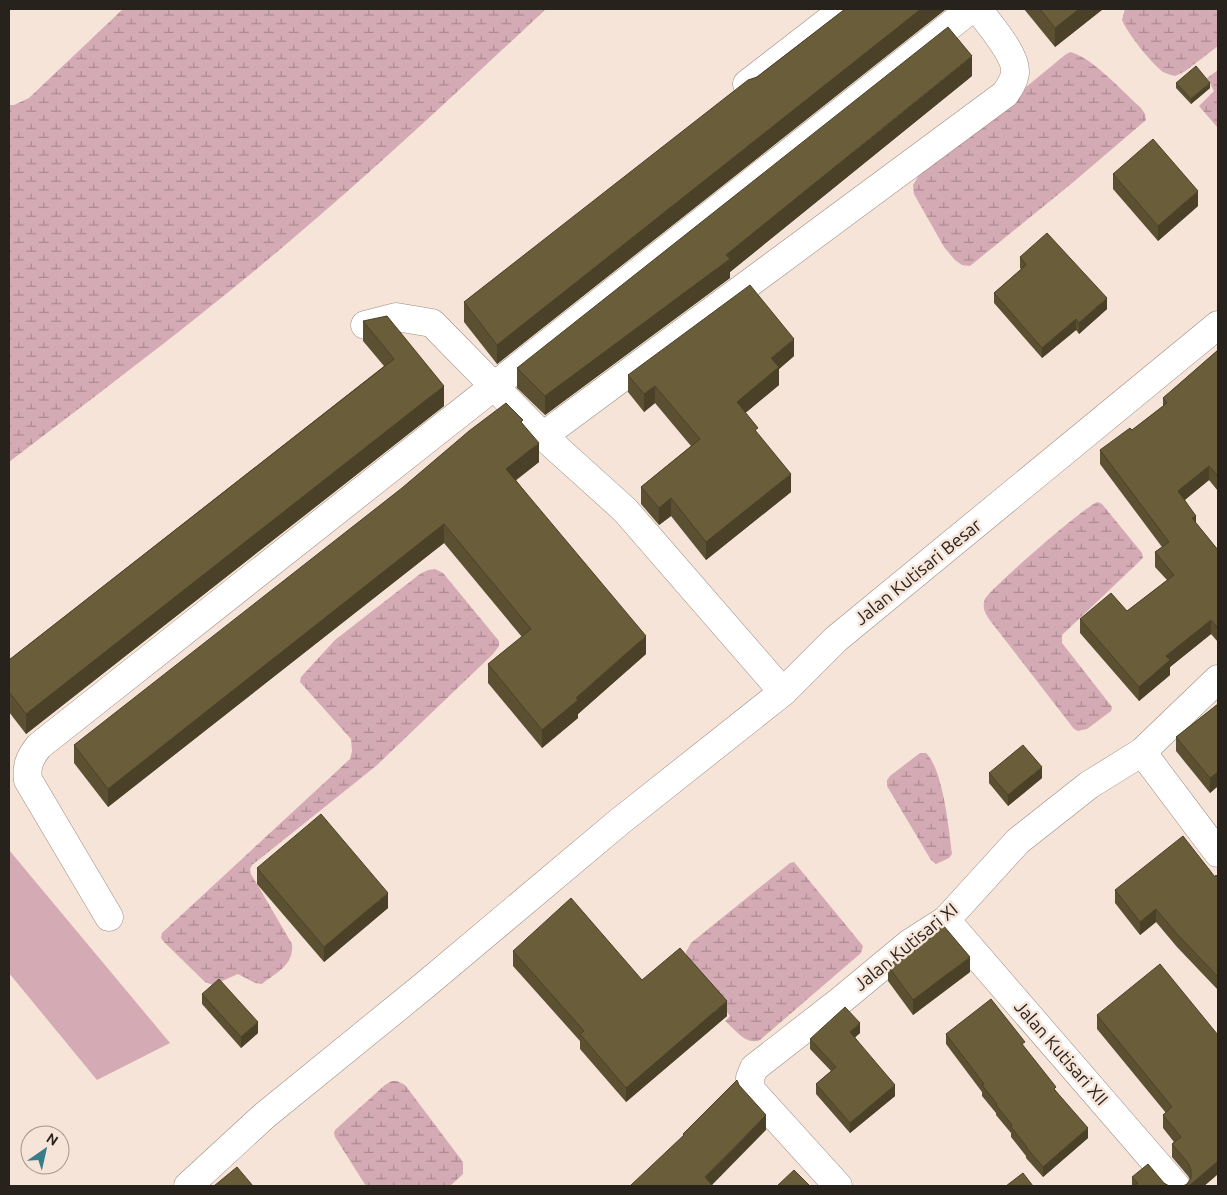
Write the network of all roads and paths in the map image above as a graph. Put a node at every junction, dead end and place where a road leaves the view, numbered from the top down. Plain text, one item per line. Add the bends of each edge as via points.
1 (844, 9) edge
2 (971, 9) edge
3 (978, 9) edge
4 (747, 84) edge
5 (365, 325) edge
6 (1218, 325) edge
7 (493, 387) junction
8 (543, 436) junction
9 (1218, 679) edge
10 (782, 692) junction
11 (1142, 752) junction
12 (1218, 853) edge
13 (109, 917) dead end
14 (946, 920) junction
15 (188, 1186) edge
16 (838, 1186) edge
17 (1176, 1186) edge

1 - 4 street
2 - 7 street
3 - 8 street via 1014,60 1016,72 1005,94
5 - 7 street via 396,317 432,323
6 - 10 street, Jalan Kutisari Besar via 836,639
7 - 8 street
7 - 13 street via 39,746 31,757 28,780
8 - 10 street via 625,510
9 - 11 street, Jalan Kutisari XI
10 - 15 street, Jalan Kutisari Besar via 619,822 264,1116
11 - 12 street
11 - 14 street, Jalan Kutisari XI via 1089,785 1018,841
14 - 16 street, Jalan Kutisari XI via 910,942 754,1068 750,1078 751,1090
14 - 17 street, Jalan Kutisari XII

